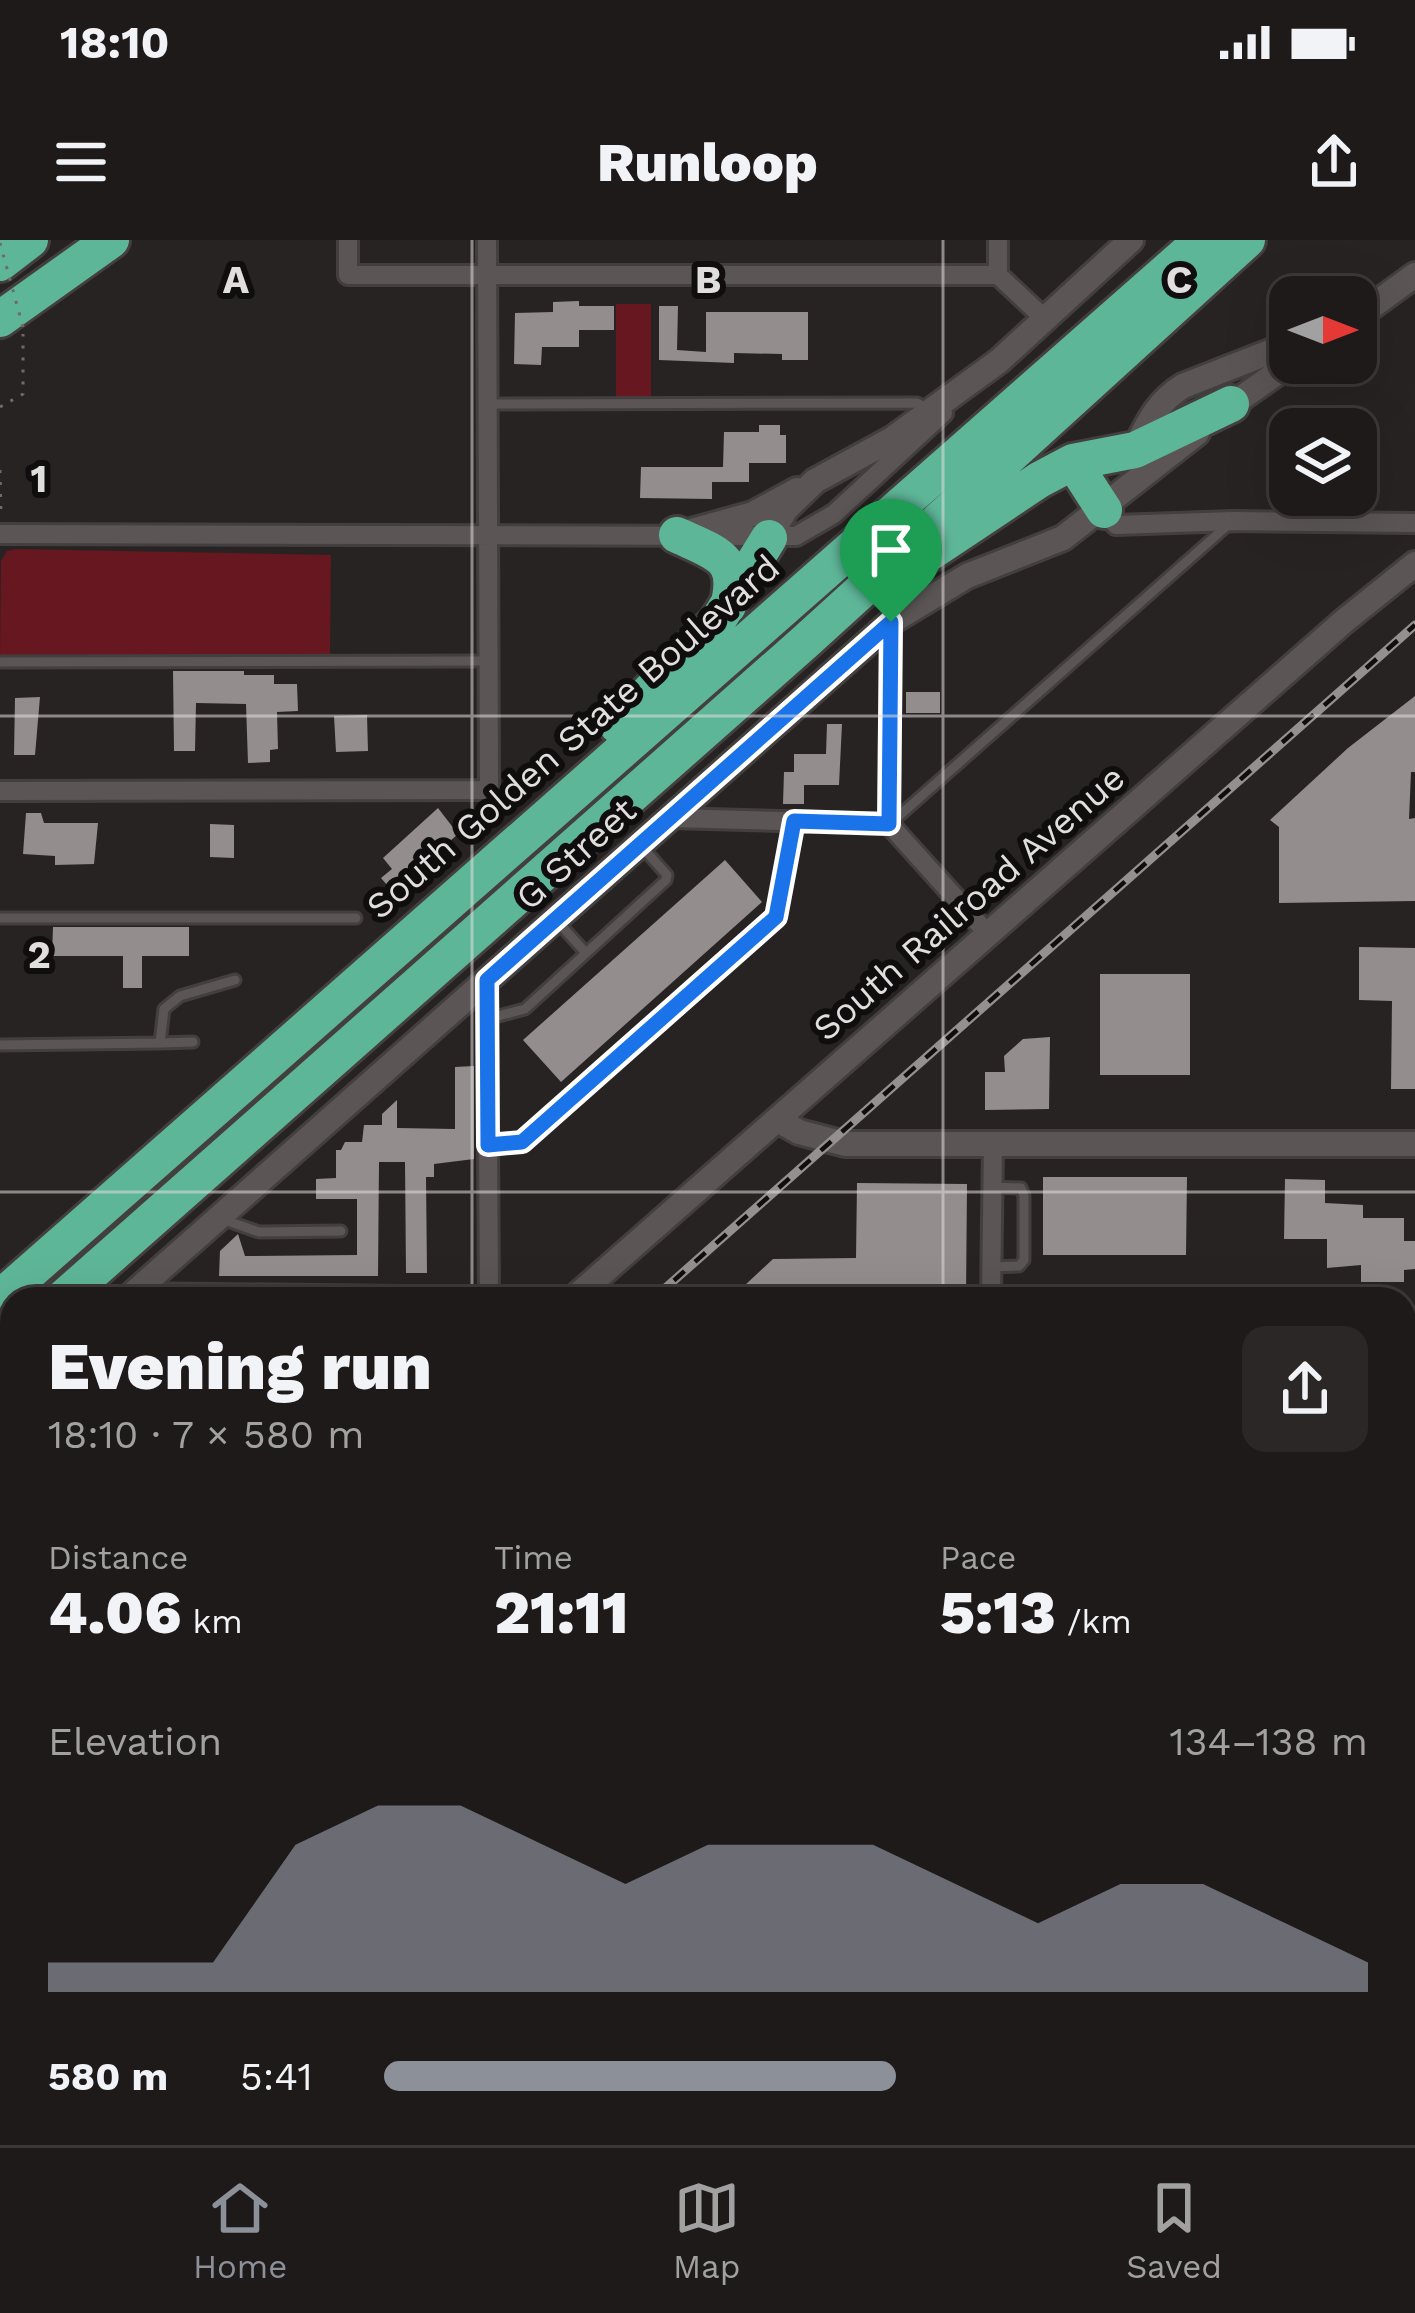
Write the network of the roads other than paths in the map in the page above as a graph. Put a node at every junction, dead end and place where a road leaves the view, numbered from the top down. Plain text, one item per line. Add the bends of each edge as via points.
1 (30, 240) edge
2 (111, 240) edge
3 (348, 240) edge
4 (487, 240) edge
5 (998, 240) edge
6 (1131, 240) edge
7 (1202, 240) edge
8 (1246, 240) edge
9 (0, 263) edge
10 (998, 275) junction
11 (1415, 275) edge
12 (487, 276) junction
13 (1377, 302) edge
14 (1045, 319) junction
15 (11, 323) edge
16 (1269, 353) edge
17 (999, 361) junction
18 (1269, 378) edge
19 (487, 404) junction
20 (1231, 404) junction
21 (933, 411) junction
22 (1135, 450) junction
23 (1073, 462) junction
24 (815, 481) junction
25 (1104, 510) junction
26 (1233, 521) junction
27 (1415, 523) edge
28 (0, 534) edge
29 (488, 535) junction
30 (677, 535) junction
31 (769, 538) junction
32 (1415, 564) edge
33 (728, 606) junction
34 (891, 622) junction
35 (806, 641) junction
36 (488, 661) junction
37 (0, 662) edge
38 (0, 791) edge
39 (671, 818) junction
40 (794, 821) junction
41 (889, 824) junction
42 (641, 845) junction
43 (0, 918) edge
44 (356, 918) dead end
45 (557, 921) junction
46 (988, 934) junction
47 (586, 953) junction
48 (235, 980) dead end
49 (487, 980) junction
50 (335, 1003) junction
51 (488, 1019) junction
52 (193, 1042) dead end
53 (160, 1043) junction
54 (0, 1045) edge
55 (778, 1120) junction
56 (993, 1143) junction
57 (1415, 1144) edge
58 (488, 1145) junction
59 (992, 1187) junction
60 (220, 1219) junction
61 (341, 1231) dead end
62 (992, 1267) junction
63 (12, 1287) edge
64 (76, 1287) edge
65 (141, 1287) edge
66 (489, 1287) edge
67 (587, 1287) edge
68 (992, 1287) edge

1 - 9 highway
2 - 15 highway
3 - 12 street via 348,275
4 - 12 street
5 - 10 street
6 - 14 street
7 - 50 highway, South Golden State Boulevard
8 - 35 highway
10 - 12 street
10 - 14 street
11 - 13 street
12 - 19 street
14 - 17 street
16 - 22 street via 1167,396
17 - 21 street
17 - 31 street via 821,524
18 - 20 street, G Street
19 - 21 lane via 917,403
19 - 29 street
20 - 22 highway
20 - 25 street, G Street
21 - 24 street
22 - 23 highway
22 - 25 street
23 - 25 highway
23 - 35 highway
24 - 30 street via 753,514
24 - 31 street
25 - 26 street via 1117,525
25 - 34 street, G Street
26 - 27 street
26 - 41 lane
28 - 29 street
29 - 30 street
29 - 36 street
30 - 31 street
30 - 33 highway via 728,565
31 - 33 highway
32 - 46 street, South Railroad Avenue
33 - 50 highway via 697,646
34 - 39 street, G Street
34 - 41 street
35 - 64 highway
36 - 37 lane
36 - 38 street via 489,790
39 - 40 street
39 - 42 street, G Street
40 - 41 street
40 - 58 lane via 776,917 522,1142
41 - 46 street
42 - 45 street, G Street
42 - 47 lane via 666,880
43 - 44 lane
45 - 47 lane
45 - 49 street, G Street
46 - 55 street, South Railroad Avenue
47 - 51 lane via 525,1009
48 - 53 lane via 164,1009
49 - 51 street
49 - 60 street, G Street
50 - 63 highway, South Golden State Boulevard
51 - 58 street
52 - 53 lane
53 - 54 lane
55 - 56 street via 844,1144
55 - 67 street, South Railroad Avenue
56 - 57 street
56 - 59 street
58 - 66 street
59 - 62 street
59 - 62 lane via 1021,1188 1024,1196 1024,1260
60 - 61 lane via 260,1232
60 - 65 street, G Street
62 - 68 street

